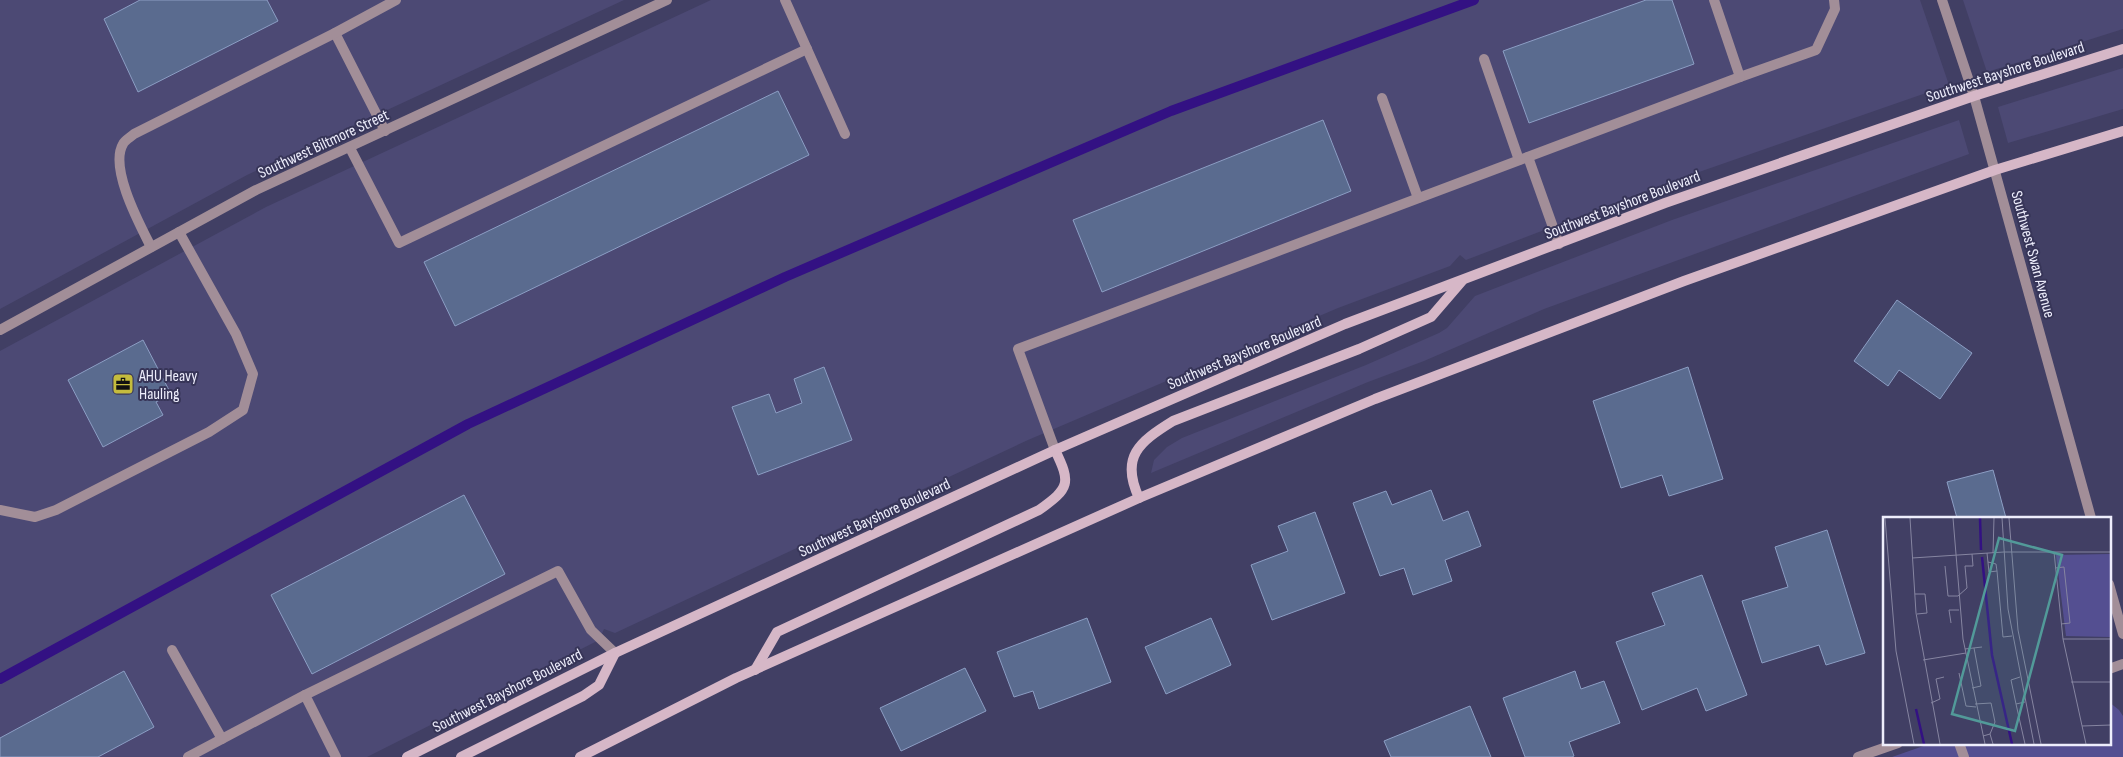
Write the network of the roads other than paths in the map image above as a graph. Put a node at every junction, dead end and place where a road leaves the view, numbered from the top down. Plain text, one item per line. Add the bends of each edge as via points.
1 (396, 0) edge
2 (667, 0) edge
3 (785, 0) edge
4 (1714, 0) edge
5 (1834, 0) edge
6 (1942, 0) edge
7 (335, 33) junction
8 (807, 49) junction
9 (2123, 49) edge
10 (1484, 59) dead end
11 (1740, 76) junction
12 (1974, 96) junction
13 (1382, 98) dead end
14 (385, 131) junction
15 (2123, 131) edge
16 (845, 134) dead end
17 (350, 148) junction
18 (1524, 158) junction
19 (1995, 170) junction
20 (1418, 198) junction
21 (179, 232) junction
22 (1559, 244) junction
23 (151, 247) junction
24 (1462, 281) junction
25 (0, 330) edge
26 (1055, 450) junction
27 (1139, 498) junction
28 (0, 510) edge
29 (2091, 517) edge
30 (2110, 588) edge
31 (2123, 634) edge
32 (172, 650) dead end
33 (614, 653) junction
34 (2123, 664) edge
35 (2110, 669) edge
36 (755, 670) junction
37 (305, 695) junction
38 (222, 739) junction
39 (1895, 744) edge
40 (1959, 744) edge
41 (188, 757) edge
42 (336, 757) edge
43 (407, 757) edge
44 (461, 757) edge
45 (580, 757) edge
46 (1858, 757) edge
47 (1964, 757) edge

1 - 7 street
2 - 14 street, Southwest Biltmore Street
3 - 8 street
4 - 11 street
5 - 11 street via 1835,9 1816,50
6 - 12 street, Southwest Swan Avenue
7 - 14 street
7 - 23 street via 134,134 122,144 119,167 132,208
8 - 16 street
8 - 17 street via 399,244
9 - 12 main road, Southwest Bayshore Boulevard
10 - 18 street
11 - 18 street
12 - 19 street, Southwest Swan Avenue
12 - 22 main road, Southwest Bayshore Boulevard via 1665,203
13 - 20 street
14 - 17 street, Southwest Biltmore Street
15 - 19 main road
17 - 21 street, Southwest Biltmore Street via 256,190
18 - 20 street
18 - 22 street
19 - 27 main road via 1684,282 1375,399
19 - 29 street, Southwest Swan Avenue
20 - 26 street via 1018,349
21 - 23 street, Southwest Biltmore Street
21 - 28 street via 236,334 253,374 243,410 209,432 56,510 35,517
22 - 24 main road, Southwest Bayshore Boulevard
23 - 25 street, Southwest Biltmore Street
24 - 26 main road, Southwest Bayshore Boulevard via 1345,324
24 - 27 main road via 1431,317 1359,349 1173,421 1154,433 1136,451 1133,459 1131,481
26 - 33 main road, Southwest Bayshore Boulevard
26 - 36 main road via 1066,481 1063,490 1052,501 1039,510 777,632
27 - 36 main road
30 - 31 street
32 - 38 street
33 - 37 street via 591,630 558,571
33 - 43 main road, Southwest Bayshore Boulevard
33 - 44 main road via 599,685 584,696
34 - 35 street
36 - 45 main road
37 - 38 street
37 - 42 street
38 - 41 street
39 - 46 street
40 - 47 street

